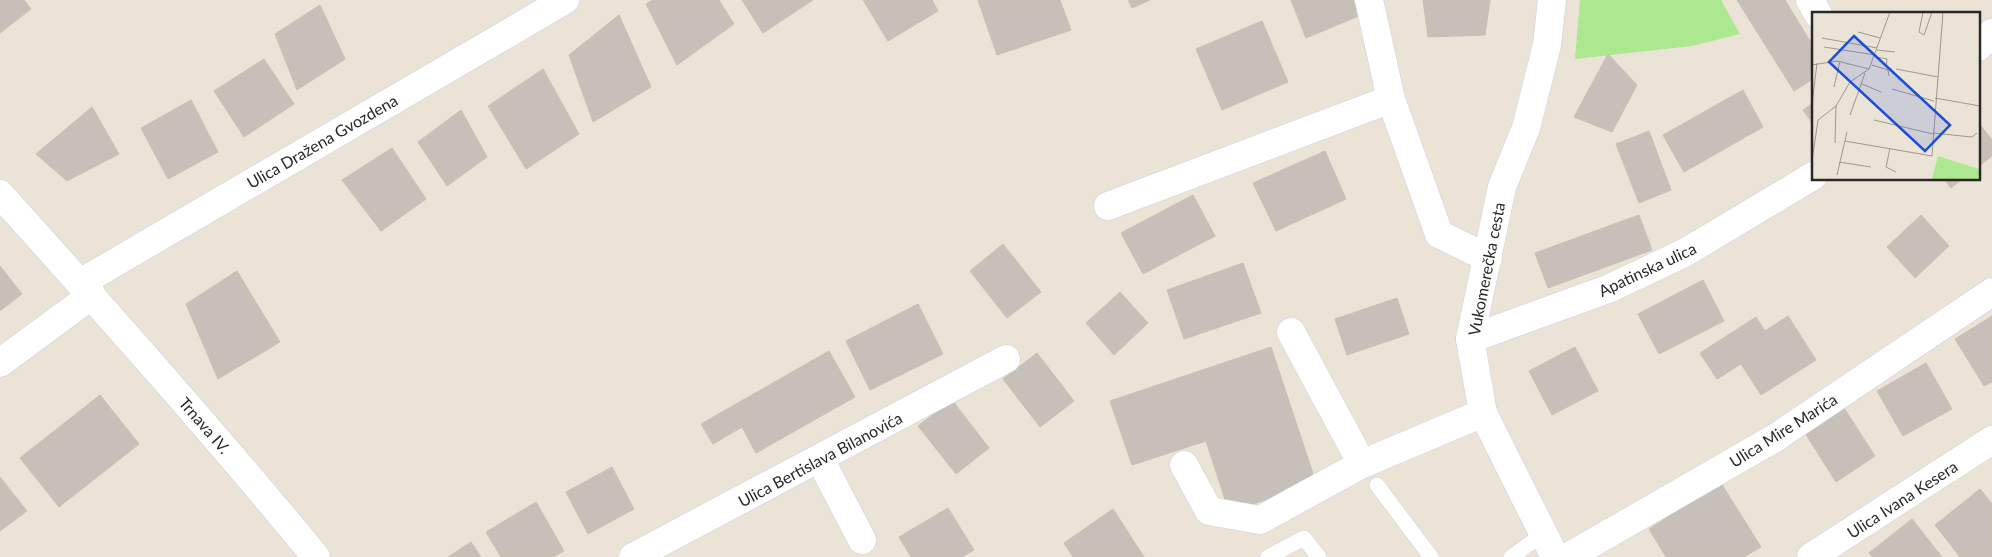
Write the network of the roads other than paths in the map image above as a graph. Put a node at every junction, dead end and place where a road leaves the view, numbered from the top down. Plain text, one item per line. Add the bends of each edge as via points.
1 (565, 0) edge
2 (1369, 0) edge
3 (1552, 0) edge
4 (1810, 0) edge
5 (1817, 12) edge
6 (1992, 33) edge
7 (1980, 45) edge
8 (1391, 99) junction
9 (1812, 177) edge
10 (0, 194) edge
11 (1108, 206) dead end
12 (1488, 258) junction
13 (86, 289) junction
14 (1992, 292) edge
15 (1291, 332) dead end
16 (1470, 339) junction
17 (1006, 359) dead end
18 (0, 363) edge
19 (1483, 413) junction
20 (1992, 440) edge
21 (820, 459) junction
22 (1184, 465) dead end
23 (1369, 474) junction
24 (862, 540) dead end
25 (1549, 545) edge
26 (316, 557) edge
27 (633, 557) edge
28 (1268, 557) edge
29 (1319, 557) edge
30 (1431, 557) edge
31 (1511, 557) edge
32 (1568, 557) edge
33 (1811, 557) edge

1 - 13 street, Ulica Dražena Gvozdena
2 - 8 street
3 - 12 street, Vukomerečka cesta via 1548,45 1526,128 1502,187
4 - 5 street
6 - 7 street
8 - 11 street
8 - 12 street via 1439,234
9 - 16 street, Apatinska ulica via 1669,261 1608,289
10 - 13 street, Trnava IV.
12 - 16 street, Vukomerečka cesta
13 - 18 street
13 - 26 street, Trnava IV.
14 - 32 street, Ulica Mire Marića via 1775,438
15 - 23 street
16 - 19 street, Vukomerečka cesta
17 - 21 street, Ulica Bertislava Bilanovića
19 - 23 street
19 - 25 street, Vukomerečka cesta
20 - 33 street, Ulica Ivana Kesera
21 - 24 street
21 - 27 street, Ulica Bertislava Bilanovića
22 - 23 street via 1209,511 1260,520
23 - 30 lane
25 - 31 lane
28 - 29 lane via 1304,538

